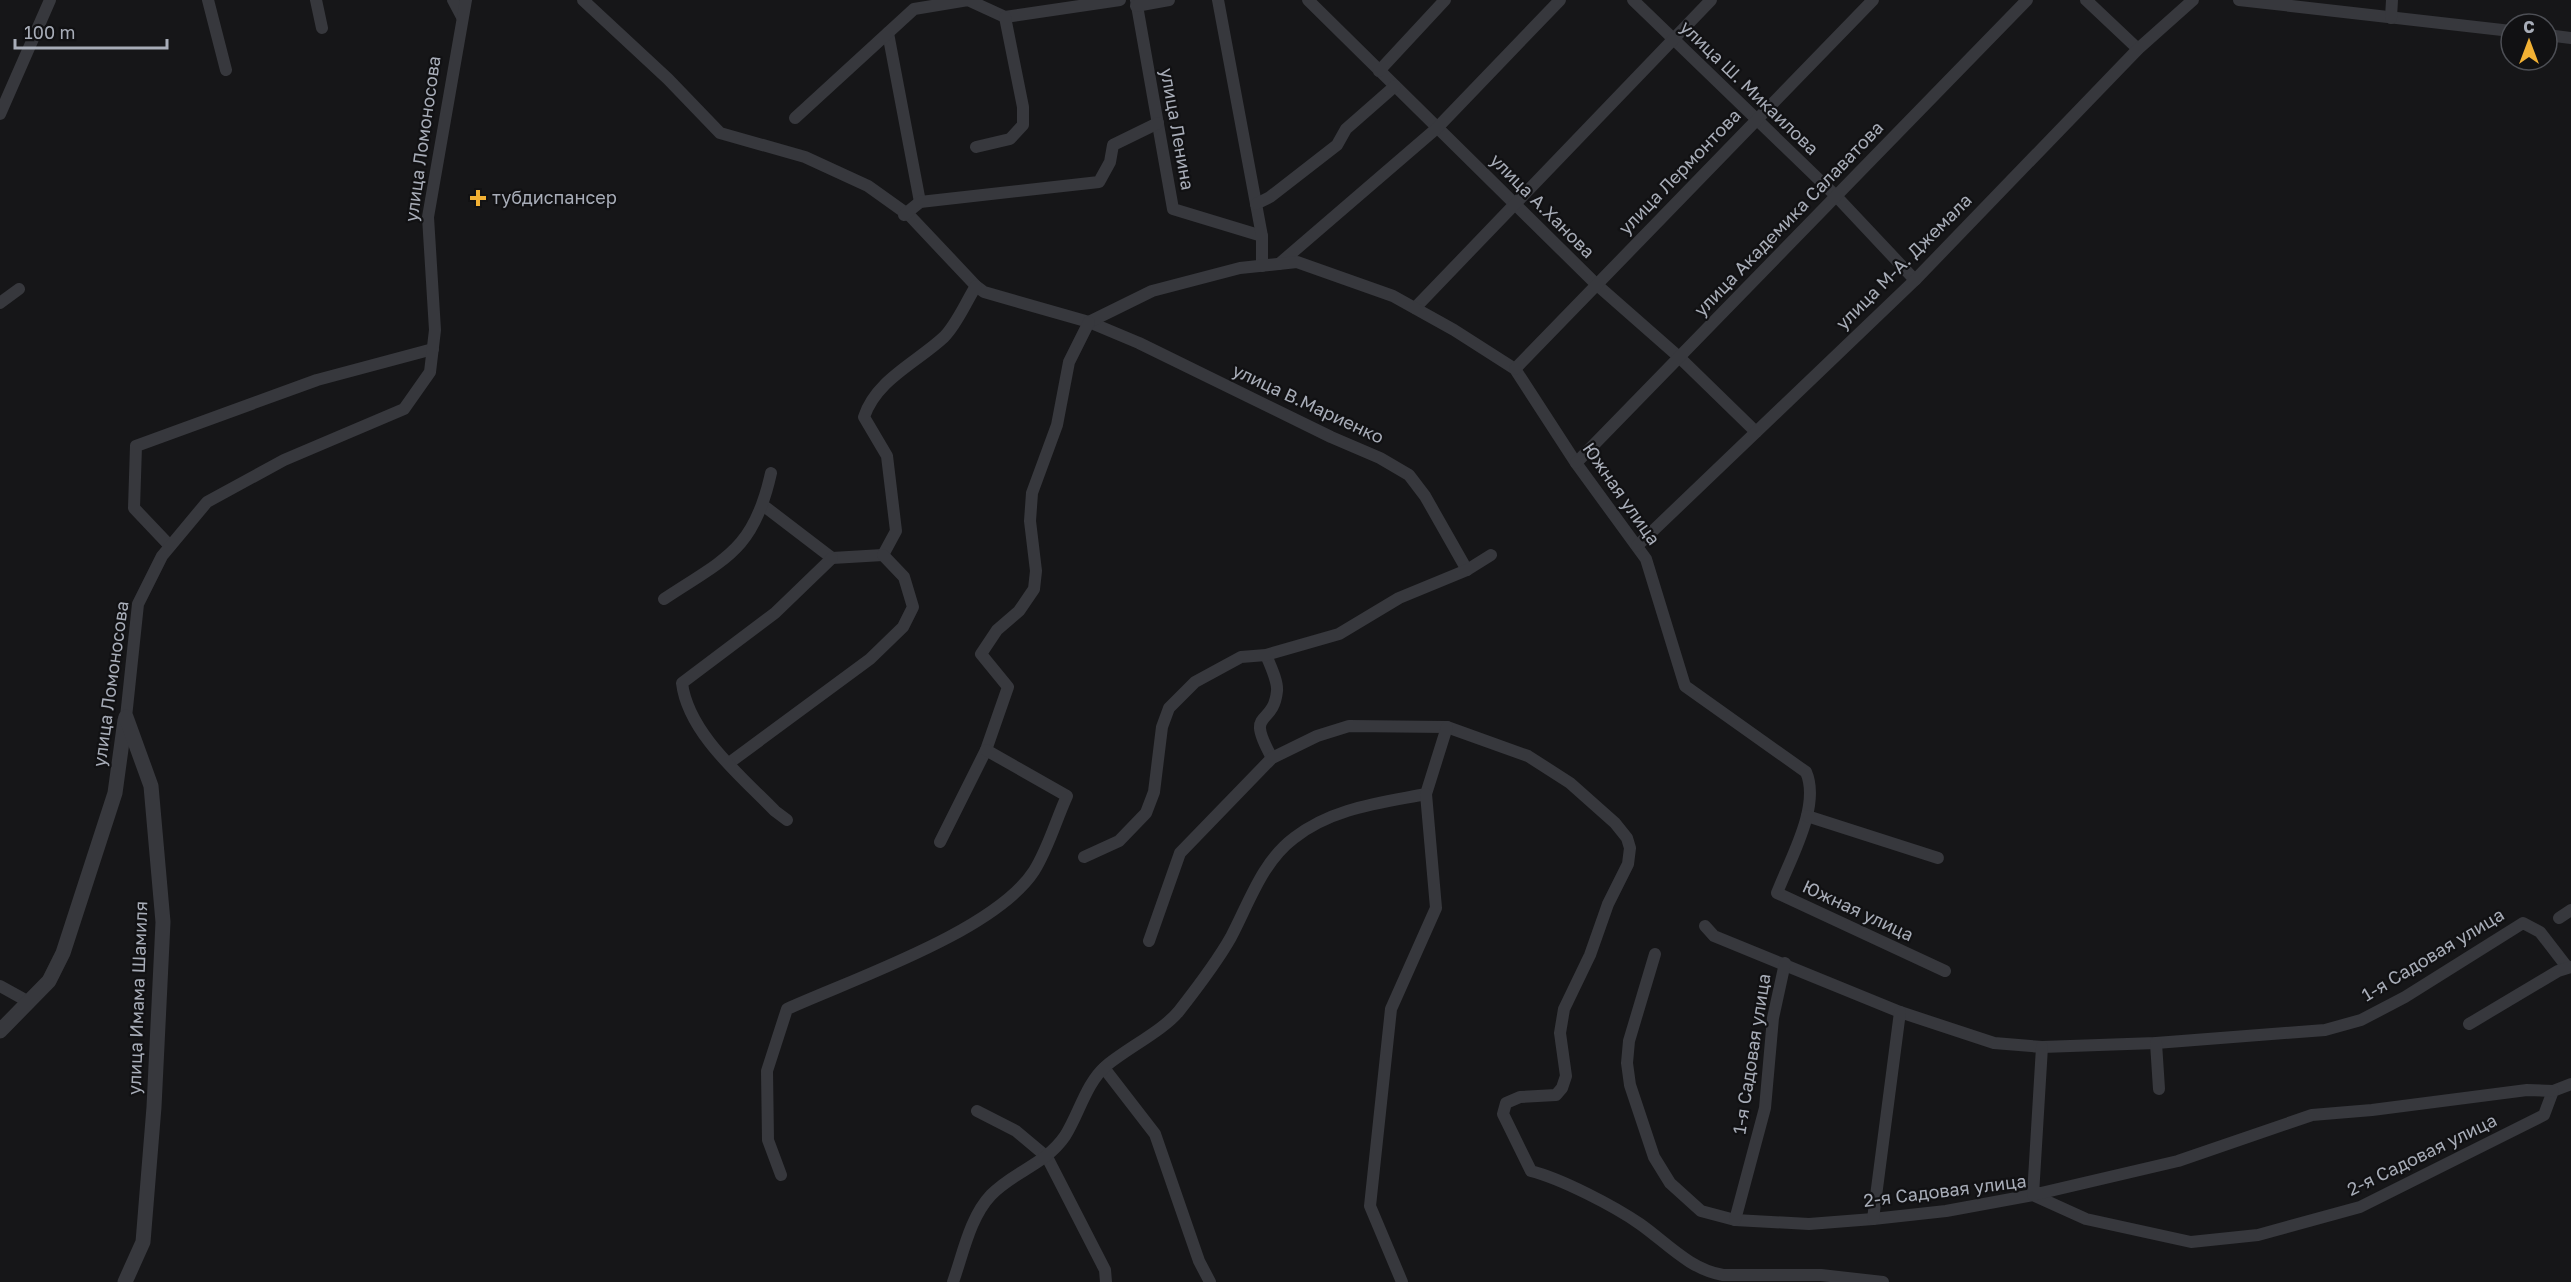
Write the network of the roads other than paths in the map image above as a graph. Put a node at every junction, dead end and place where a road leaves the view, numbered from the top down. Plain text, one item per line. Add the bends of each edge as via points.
1 (50, 0) edge
2 (208, 0) edge
3 (316, 0) edge
4 (453, 0) edge
5 (466, 0) edge
6 (583, 0) edge
7 (1120, 0) edge
8 (1169, 0) edge
9 (1218, 0) edge
10 (1308, 0) edge
11 (1445, 0) edge
12 (1560, 0) edge
13 (1633, 0) edge
14 (1711, 0) edge
15 (1873, 0) edge
16 (2027, 0) edge
17 (2086, 0) edge
18 (2193, 0) edge
19 (2239, 0) edge
20 (2392, 0) edge
21 (1136, 3) edge
22 (462, 17) junction
23 (1005, 17) junction
24 (2391, 18) junction
25 (322, 28) dead end
26 (2499, 30) edge
27 (888, 33) junction
28 (1672, 38) junction
29 (2138, 49) junction
30 (226, 70) dead end
31 (1379, 70) junction
32 (1395, 86) junction
33 (0, 114) edge
34 (795, 118) dead end
35 (1756, 119) junction
36 (1158, 123) junction
37 (1437, 128) junction
38 (976, 147) dead end
39 (1836, 196) junction
40 (920, 202) junction
41 (1514, 203) junction
42 (1256, 204) junction
43 (905, 214) junction
44 (1262, 236) junction
45 (1278, 264) junction
46 (1263, 266) junction
47 (1915, 280) junction
48 (1596, 284) junction
49 (975, 286) junction
50 (19, 289) dead end
51 (0, 303) edge
52 (1415, 308) junction
53 (1089, 322) junction
54 (433, 349) junction
55 (1679, 357) junction
56 (1515, 369) junction
57 (1756, 432) junction
58 (1576, 463) junction
59 (771, 473) dead end
60 (764, 506) junction
61 (170, 546) junction
62 (1637, 546) junction
63 (883, 555) junction
64 (1491, 555) dead end
65 (832, 558) junction
66 (1467, 570) junction
67 (664, 598) dead end
68 (1266, 655) junction
69 (126, 717) junction
70 (1447, 727) junction
71 (986, 750) junction
72 (1272, 758) junction
73 (729, 763) junction
74 (1426, 794) junction
75 (1807, 816) junction
76 (787, 820) dead end
77 (940, 842) dead end
78 (1084, 857) dead end
79 (1938, 858) dead end
80 (2571, 910) edge
81 (2559, 918) dead end
82 (1705, 926) dead end
83 (1149, 941) dead end
84 (1655, 954) dead end
85 (1785, 963) junction
86 (2569, 968) edge
87 (1945, 971) dead end
88 (0, 986) edge
89 (29, 1002) junction
90 (1900, 1012) junction
91 (2469, 1024) dead end
92 (0, 1031) edge
93 (2156, 1043) junction
94 (2042, 1047) junction
95 (1104, 1068) junction
96 (2571, 1084) edge
97 (2159, 1089) dead end
98 (2553, 1091) junction
99 (977, 1111) dead end
100 (1047, 1157) junction
101 (781, 1175) dead end
102 (2033, 1195) junction
103 (1874, 1219) junction
104 (1735, 1220) junction
105 (125, 1282) edge
106 (953, 1282) edge
107 (1106, 1282) edge
108 (1210, 1282) edge
109 (1402, 1282) edge
110 (1883, 1282) edge

1 - 33 street
2 - 30 street
3 - 25 street
4 - 22 street
5 - 22 street, улица Ломоносова
6 - 43 street via 720,133 805,156 868,186
7 - 23 street
8 - 21 street
9 - 42 street
10 - 31 street, улица А.Ханова
11 - 31 street
12 - 37 street
13 - 28 street, улица Ш. Микаилова
14 - 28 street
15 - 35 street, улица Лермонтова
16 - 39 street, улица Академика Салаватова
17 - 29 street
18 - 29 street, улица М-А. Джемала
19 - 24 street
20 - 24 street
21 - 36 street, улица Ленина
22 - 54 street, улица Ломоносова via 428,217
23 - 27 street via 968,0 914,9
23 - 38 street via 1023,125 1010,139
24 - 26 street
27 - 34 street
27 - 40 street
28 - 35 street, улица Ш. Микаилова
28 - 41 street
29 - 47 street, улица М-А. Джемала
31 - 32 street, улица А.Ханова
32 - 37 street, улица А.Ханова
32 - 42 street via 1346,129 1337,145
35 - 39 street, улица Ш. Микаилова
35 - 48 street, улица Лермонтова
36 - 40 street via 1113,145 1110,162 1099,182
36 - 44 street, улица Ленина via 1173,209
37 - 41 street, улица А.Ханова
37 - 45 street
39 - 47 street, улица Ш. Микаилова
39 - 55 street, улица Академика Салаватова
40 - 43 street
41 - 48 street, улица А.Ханова
41 - 52 street
42 - 44 street
43 - 49 street
44 - 46 street
45 - 46 street, Южная улица
45 - 52 street, Южная улица via 1297,262 1394,296
46 - 53 street, Южная улица via 1240,268 1152,291
47 - 57 street, улица М-А. Джемала
48 - 55 street, улица А.Ханова
48 - 56 street, улица Лермонтова
49 - 53 street, улица В.Мариенко via 984,292
49 - 63 street via 946,335 879,389 864,417 887,456 896,531
50 - 51 street
52 - 56 street, Южная улица
53 - 66 street, улица В.Мариенко via 1408,474
53 - 71 street via 1069,362 1057,424 1032,493 1034,589 981,654 1008,687
54 - 61 street, улица Ломоносова via 430,372 404,409 284,460 207,502
54 - 61 street via 317,380 136,446 134,508
55 - 57 street, улица А.Ханова
55 - 58 street, улица Академика Салаватова
56 - 58 street, Южная улица
57 - 62 street, улица М-А. Джемала
58 - 62 street, Южная улица
59 - 60 street
60 - 65 street
60 - 67 street via 743,543
61 - 69 street, улица Ломоносова via 138,604
62 - 75 street, Южная улица via 1646,559 1686,686 1806,772 1811,784
63 - 65 street
63 - 73 street via 904,577 913,607 903,627 870,659
64 - 66 street
65 - 73 street via 775,613 682,683 683,695 709,744
66 - 68 street via 1399,598 1338,634
68 - 72 street via 1278,689 1258,725
68 - 78 street via 1240,657 1178,696 1162,727 1154,792 1146,813 1119,841
69 - 89 street, улица Ломоносова via 115,793 63,953 49,981
69 - 105 street, улица Имама Шамиля via 151,786 163,922 143,1242
70 - 72 street via 1349,726 1317,736
70 - 74 street
70 - 110 street via 1548,767 1615,823 1630,849 1628,864 1564,1009 1560,1033 1566,1076 1562,1088 1556,1095 1520,1097 1506,1103 1503,1114 1531,1171 1550,1176 1638,1223 1707,1273 1821,1275
71 - 77 street
71 - 101 street via 1067,795 1034,872 1006,901 931,947 787,1009 766,1071 768,1140
72 - 83 street via 1180,852
73 - 76 street
74 - 95 street via 1336,813 1294,837 1266,868 1229,939 1177,1013
74 - 109 street via 1436,908 1391,1009 1370,1206
75 - 79 street
75 - 87 street, Южная улица via 1777,892
80 - 81 street
82 - 85 street, 1-я Садовая улица via 1714,936
84 - 104 street, 2-я Садовая улица via 1629,1041 1630,1085 1654,1157 1670,1183 1701,1210
85 - 90 street, 1-я Садовая улица
85 - 104 street, 1-я Садовая улица via 1773,1018 1765,1108
86 - 91 street, 1-я Садовая улица
86 - 93 street, 1-я Садовая улица via 2540,932 2523,922 2405,997 2361,1020 2325,1030
88 - 89 street
89 - 92 street, улица Ломоносова
90 - 94 street, 1-я Садовая улица via 1994,1043
90 - 103 street
93 - 94 street, 1-я Садовая улица
93 - 97 street
94 - 102 street
95 - 100 street via 1065,1135
95 - 108 street via 1155,1134
96 - 98 street
98 - 102 street via 2527,1090 2312,1115 2178,1161
98 - 102 street, 2-я Садовая улица via 2544,1115 2360,1207 2258,1235 2191,1242 2086,1219
99 - 100 street via 1016,1131
100 - 106 street via 991,1195 976,1217
100 - 107 street via 1105,1270
102 - 103 street, 2-я Садовая улица
103 - 104 street, 2-я Садовая улица via 1809,1224

